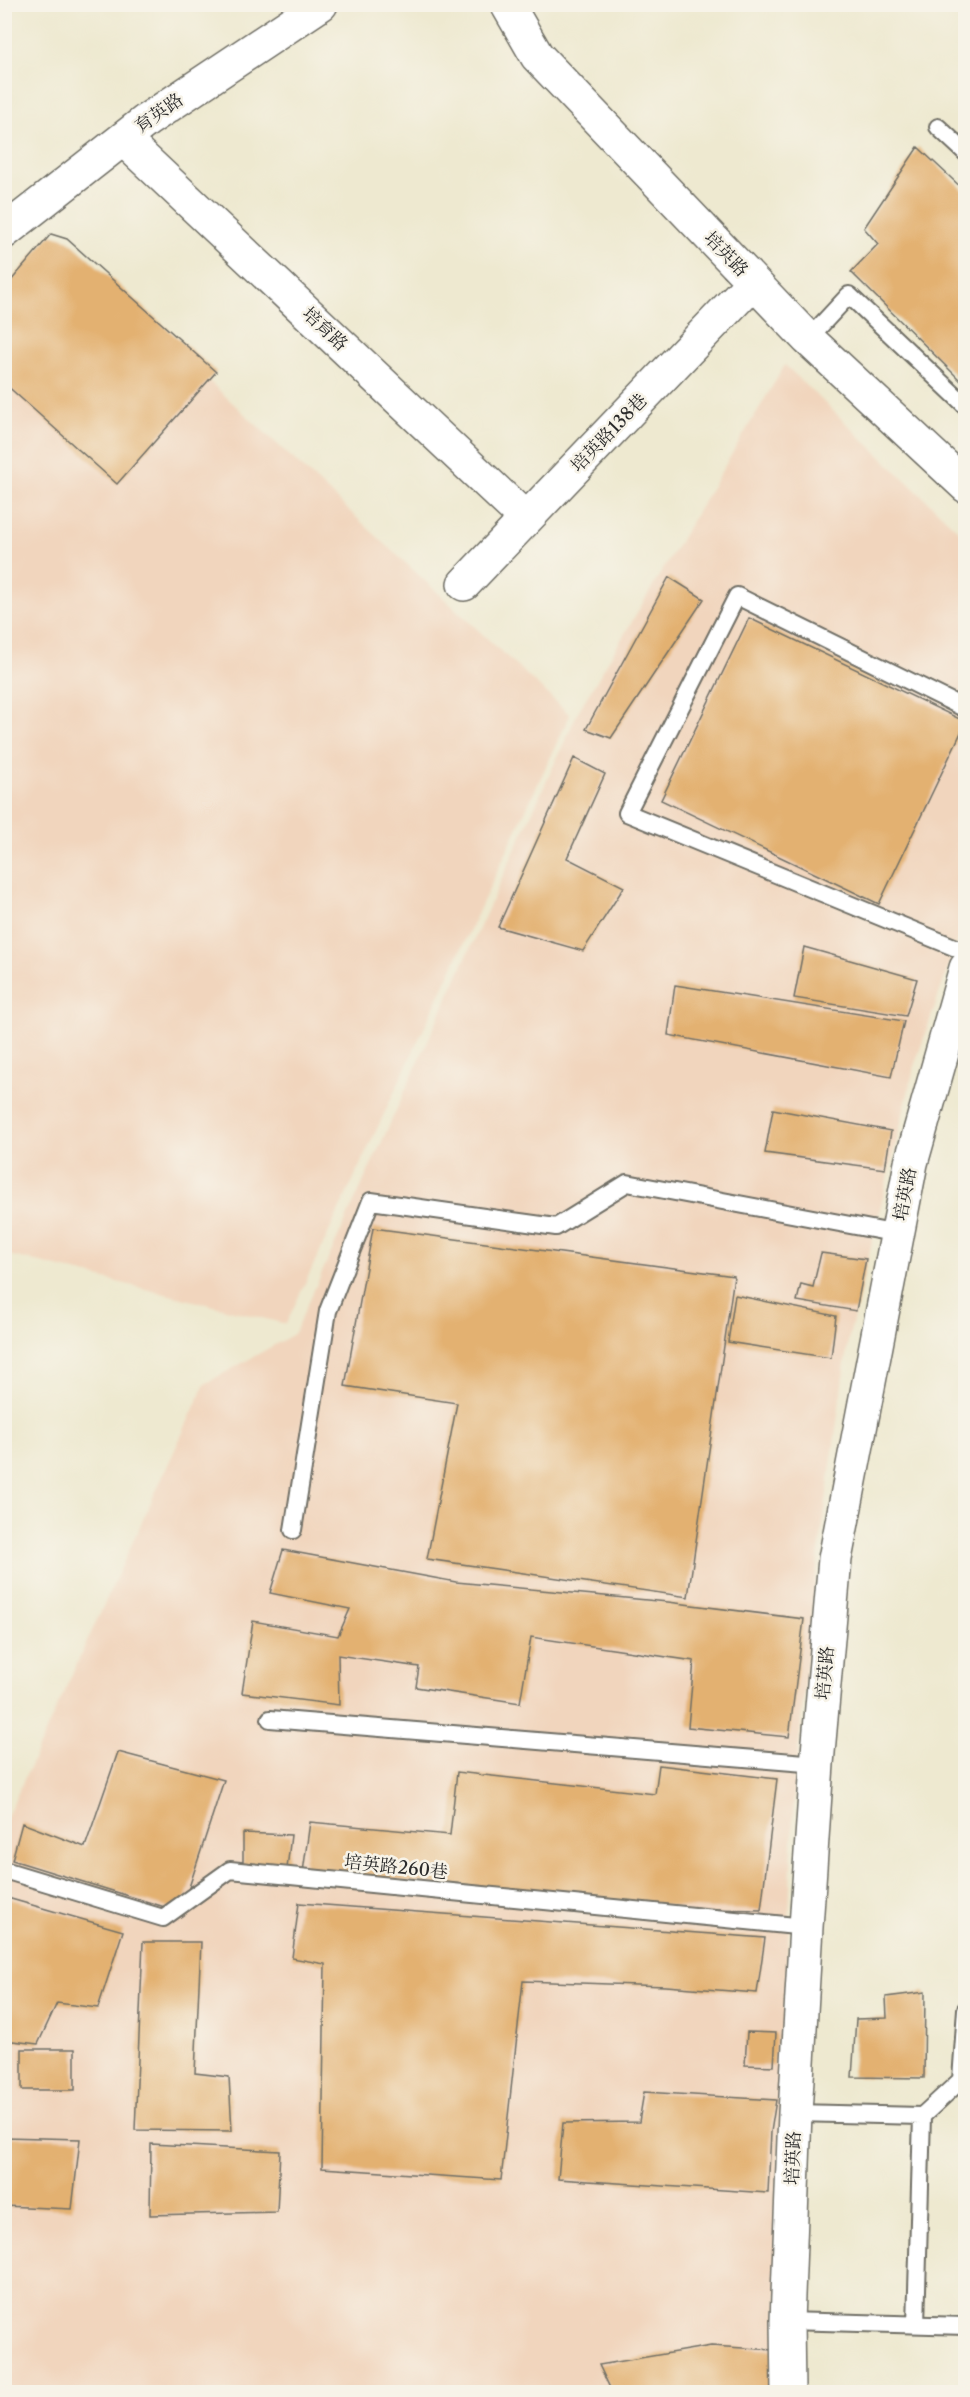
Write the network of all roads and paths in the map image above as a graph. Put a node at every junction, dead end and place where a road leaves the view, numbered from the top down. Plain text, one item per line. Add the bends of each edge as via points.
1 (321, 4) edge
2 (507, 4) edge
3 (938, 127) dead end
4 (123, 139) junction
5 (966, 153) edge
6 (4, 232) edge
7 (753, 282) junction
8 (808, 339) junction
9 (966, 406) edge
10 (966, 486) edge
11 (526, 519) junction
12 (464, 584) dead end
13 (966, 709) edge
14 (966, 952) edge
15 (966, 968) edge
16 (898, 1234) junction
17 (293, 1530) dead end
18 (270, 1719) dead end
19 (817, 1764) junction
20 (4, 1870) edge
21 (806, 1927) junction
22 (966, 2009) edge
23 (795, 2113) junction
24 (922, 2116) junction
25 (787, 2321) junction
26 (916, 2325) junction
27 (966, 2326) edge
28 (788, 2392) edge

1 - 4 street, 育英路
2 - 7 street, 培英路 via 537,56
3 - 5 lane
4 - 6 street, 育英路
4 - 11 street, 培育路
7 - 8 street, 培英路
7 - 11 street, 培英路138巷
8 - 9 lane via 849,295
8 - 10 street, 培英路
11 - 12 street, 培英路138巷
13 - 14 lane via 737,596 627,813
15 - 16 street, 培英路 via 911,1163
16 - 17 lane via 627,1183 556,1227 371,1201 328,1311
16 - 19 street, 培英路 via 836,1559
18 - 19 lane
19 - 21 street, 培英路
20 - 21 lane, 培英路260巷 via 163,1918 230,1870
21 - 23 street, 培英路
22 - 24 lane via 961,2080
23 - 24 lane
23 - 25 street, 培英路
24 - 26 lane
25 - 26 lane
25 - 28 street, 培英路
26 - 27 lane

